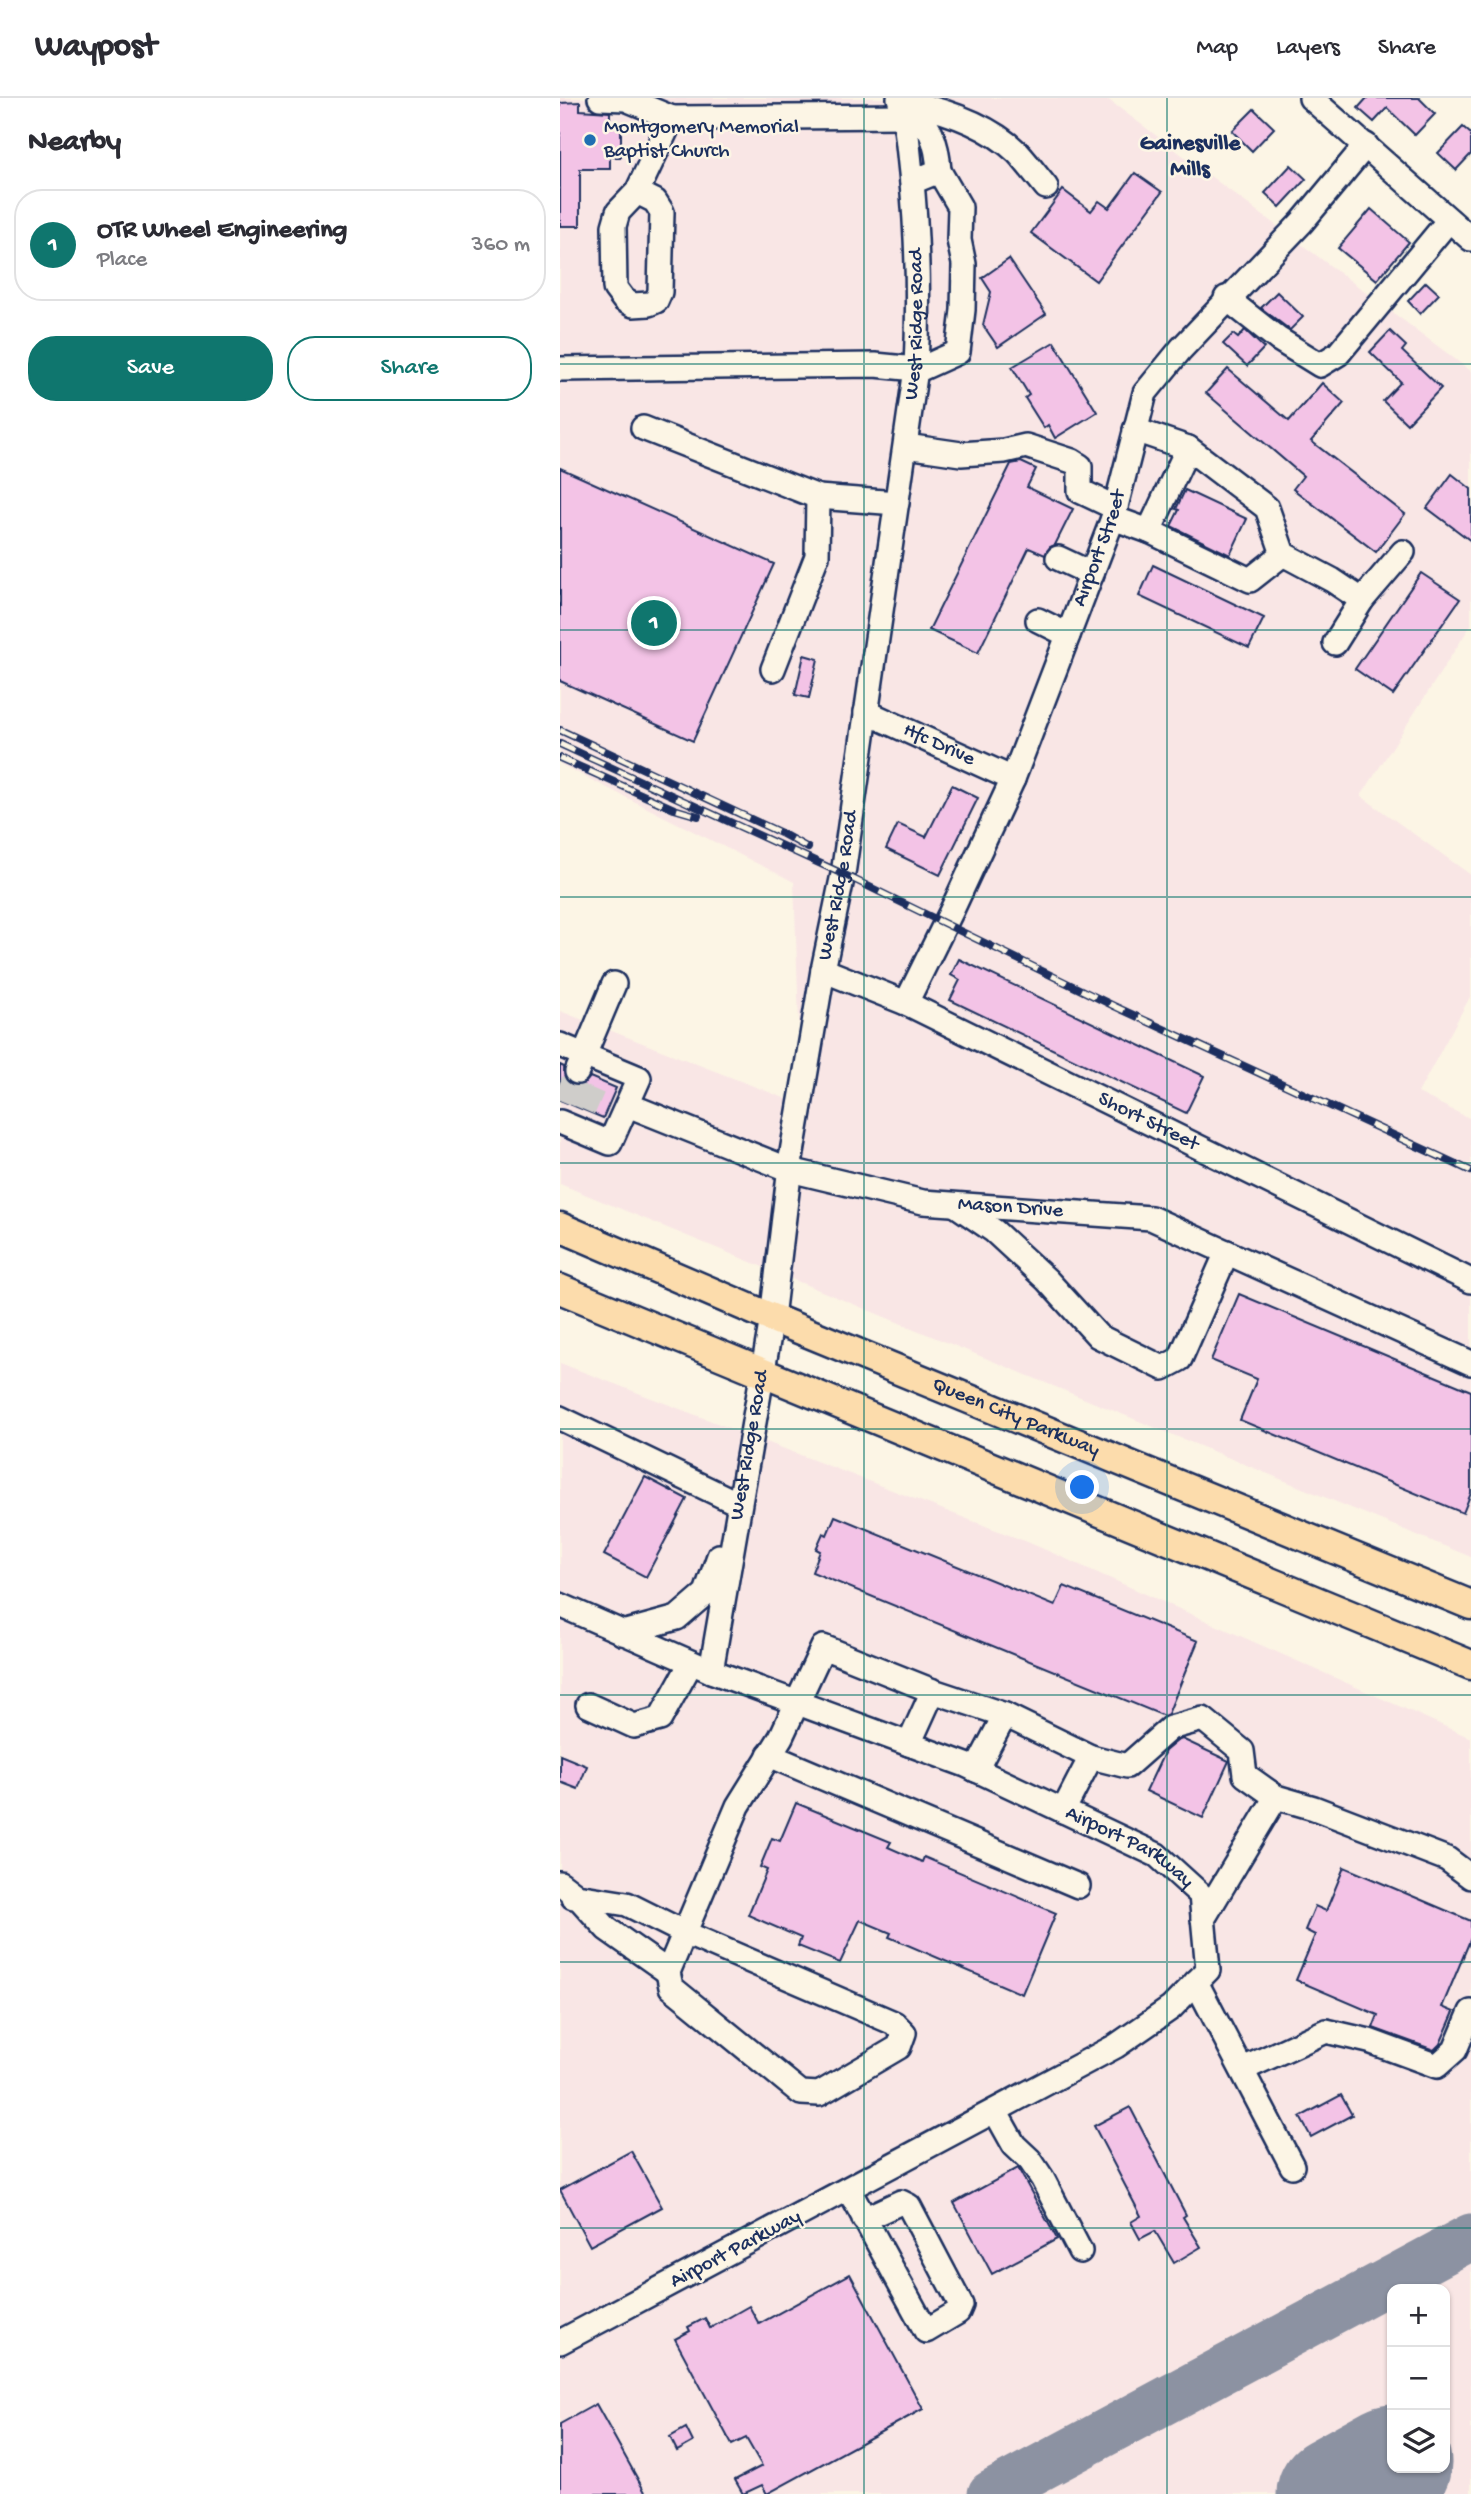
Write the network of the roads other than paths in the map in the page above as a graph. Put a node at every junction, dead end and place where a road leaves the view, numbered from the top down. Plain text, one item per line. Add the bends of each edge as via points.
1 (600, 98) edge
2 (1311, 98) edge
3 (903, 106) edge
4 (776, 108) edge
5 (672, 118) junction
6 (1366, 145) junction
7 (939, 171) junction
8 (912, 182) junction
9 (1046, 187) dead end
10 (637, 192) dead end
11 (1449, 220) junction
12 (1471, 239) edge
13 (1226, 298) junction
14 (560, 369) edge
15 (916, 370) junction
16 (643, 428) dead end
17 (1135, 430) junction
18 (906, 446) junction
19 (1188, 447) junction
20 (818, 497) junction
21 (897, 503) junction
22 (1114, 513) junction
23 (1149, 531) junction
24 (1403, 552) dead end
25 (1283, 554) junction
26 (1058, 558) dead end
27 (1092, 574) junction
28 (1362, 600) junction
29 (1038, 620) dead end
30 (1068, 635) junction
31 (1335, 643) dead end
32 (773, 669) dead end
33 (866, 712) junction
34 (1013, 779) junction
35 (823, 970) junction
36 (614, 984) dead end
37 (906, 1003) junction
38 (561, 1047) edge
39 (591, 1067) junction
40 (628, 1105) junction
41 (569, 1115) edge
42 (790, 1170) junction
43 (956, 1205) junction
44 (560, 1227) edge
45 (1227, 1252) junction
46 (1471, 1281) edge
47 (560, 1289) edge
48 (772, 1318) junction
49 (1471, 1363) edge
50 (762, 1374) junction
51 (560, 1418) edge
52 (739, 1504) junction
53 (560, 1605) edge
54 (1471, 1605) edge
55 (622, 1633) junction
56 (1471, 1665) edge
57 (701, 1667) junction
58 (933, 1691) junction
59 (796, 1702) junction
60 (588, 1705) dead end
61 (1005, 1715) junction
62 (909, 1744) junction
63 (769, 1755) junction
64 (1091, 1757) junction
65 (976, 1770) junction
66 (1276, 1797) junction
67 (1063, 1811) junction
68 (1471, 1877) edge
69 (1078, 1886) dead end
70 (566, 1893) edge
71 (1203, 1919) junction
72 (685, 1933) junction
73 (668, 1972) junction
74 (1196, 1982) junction
75 (1471, 2012) edge
76 (1243, 2069) junction
77 (995, 2111) junction
78 (1292, 2166) dead end
79 (849, 2190) junction
80 (864, 2219) junction
81 (1080, 2252) dead end
82 (560, 2342) edge

1 - 5 street via 626,100
2 - 6 street
3 - 4 street
3 - 7 street via 927,124 937,146
3 - 8 street, West Ridge Road
3 - 9 street via 938,109 973,122 1016,152
4 - 5 street
5 - 10 street
6 - 11 street
6 - 13 street, Airport Street via 1302,222
7 - 8 street
7 - 15 street via 960,208 964,264 961,331 958,352
8 - 15 street, West Ridge Road via 919,297
11 - 12 street
11 - 13 street via 1338,354 1320,365
13 - 17 street, Airport Street via 1145,393
14 - 15 street via 875,365
15 - 18 street, West Ridge Road
16 - 20 street
17 - 19 street
17 - 22 street, Airport Street
18 - 21 street, West Ridge Road
18 - 22 street via 961,454 1026,446 1080,466 1080,491
19 - 23 street
19 - 25 street via 1267,508
20 - 21 street
20 - 32 street via 817,556
21 - 33 street, West Ridge Road
22 - 23 street
22 - 27 street, Airport Street
23 - 25 street via 1250,580
24 - 28 street
25 - 28 street
26 - 27 street
27 - 30 street, Airport Street
28 - 31 street
29 - 30 street
30 - 34 street, Airport Street
33 - 34 street, Hfc Drive
33 - 35 street, West Ridge Road via 844,874
34 - 37 street, Airport Street
35 - 37 street, Short Street
35 - 42 street, West Ridge Road
36 - 39 street
37 - 46 street, Short Street
38 - 39 street
39 - 40 street via 639,1078
40 - 41 street via 610,1143
40 - 42 street, Mason Drive
42 - 43 street, Mason Drive via 923,1202
42 - 48 street, West Ridge Road
43 - 45 street, Mason Drive via 1151,1218
43 - 45 street via 994,1231 1047,1280 1097,1336 1163,1367 1180,1359
44 - 48 main road, Queen City Parkway
45 - 49 street, Mason Drive
47 - 50 main road
48 - 50 street, West Ridge Road
48 - 54 main road, Queen City Parkway
50 - 52 street, West Ridge Road
50 - 56 main road
51 - 52 street
52 - 55 street via 706,1593 677,1618
52 - 57 street, West Ridge Road
53 - 55 street, Airport Parkway
55 - 57 street, Airport Parkway
57 - 59 street, Airport Parkway
57 - 60 street, West Ridge Road via 660,1719 634,1726
58 - 59 street via 823,1647
58 - 61 street
58 - 62 street
59 - 62 street, Airport Parkway
59 - 63 street
61 - 64 street
61 - 65 street
62 - 65 street, Airport Parkway
63 - 69 street
63 - 72 street via 738,1806
64 - 66 street via 1127,1766 1170,1728 1203,1719 1242,1751 1245,1775
64 - 67 street
65 - 67 street, Airport Parkway
66 - 68 street via 1447,1859
66 - 71 street
67 - 71 street, Airport Parkway via 1157,1855 1201,1895
70 - 72 street via 627,1904
70 - 73 street
71 - 74 street, Airport Parkway via 1208,1970
72 - 73 street
72 - 73 street via 894,2022 904,2033 899,2047 819,2094 800,2093 671,1986
74 - 76 street
74 - 77 street, Airport Parkway via 1171,2008 1116,2046
75 - 76 street via 1455,2050 1437,2066 1326,2031
76 - 78 street
77 - 79 street, Airport Parkway
77 - 81 street via 1014,2145 1042,2178
79 - 80 street
79 - 82 street, Airport Parkway
80 - 80 street via 926,2331 958,2312 961,2305 909,2206 901,2202

